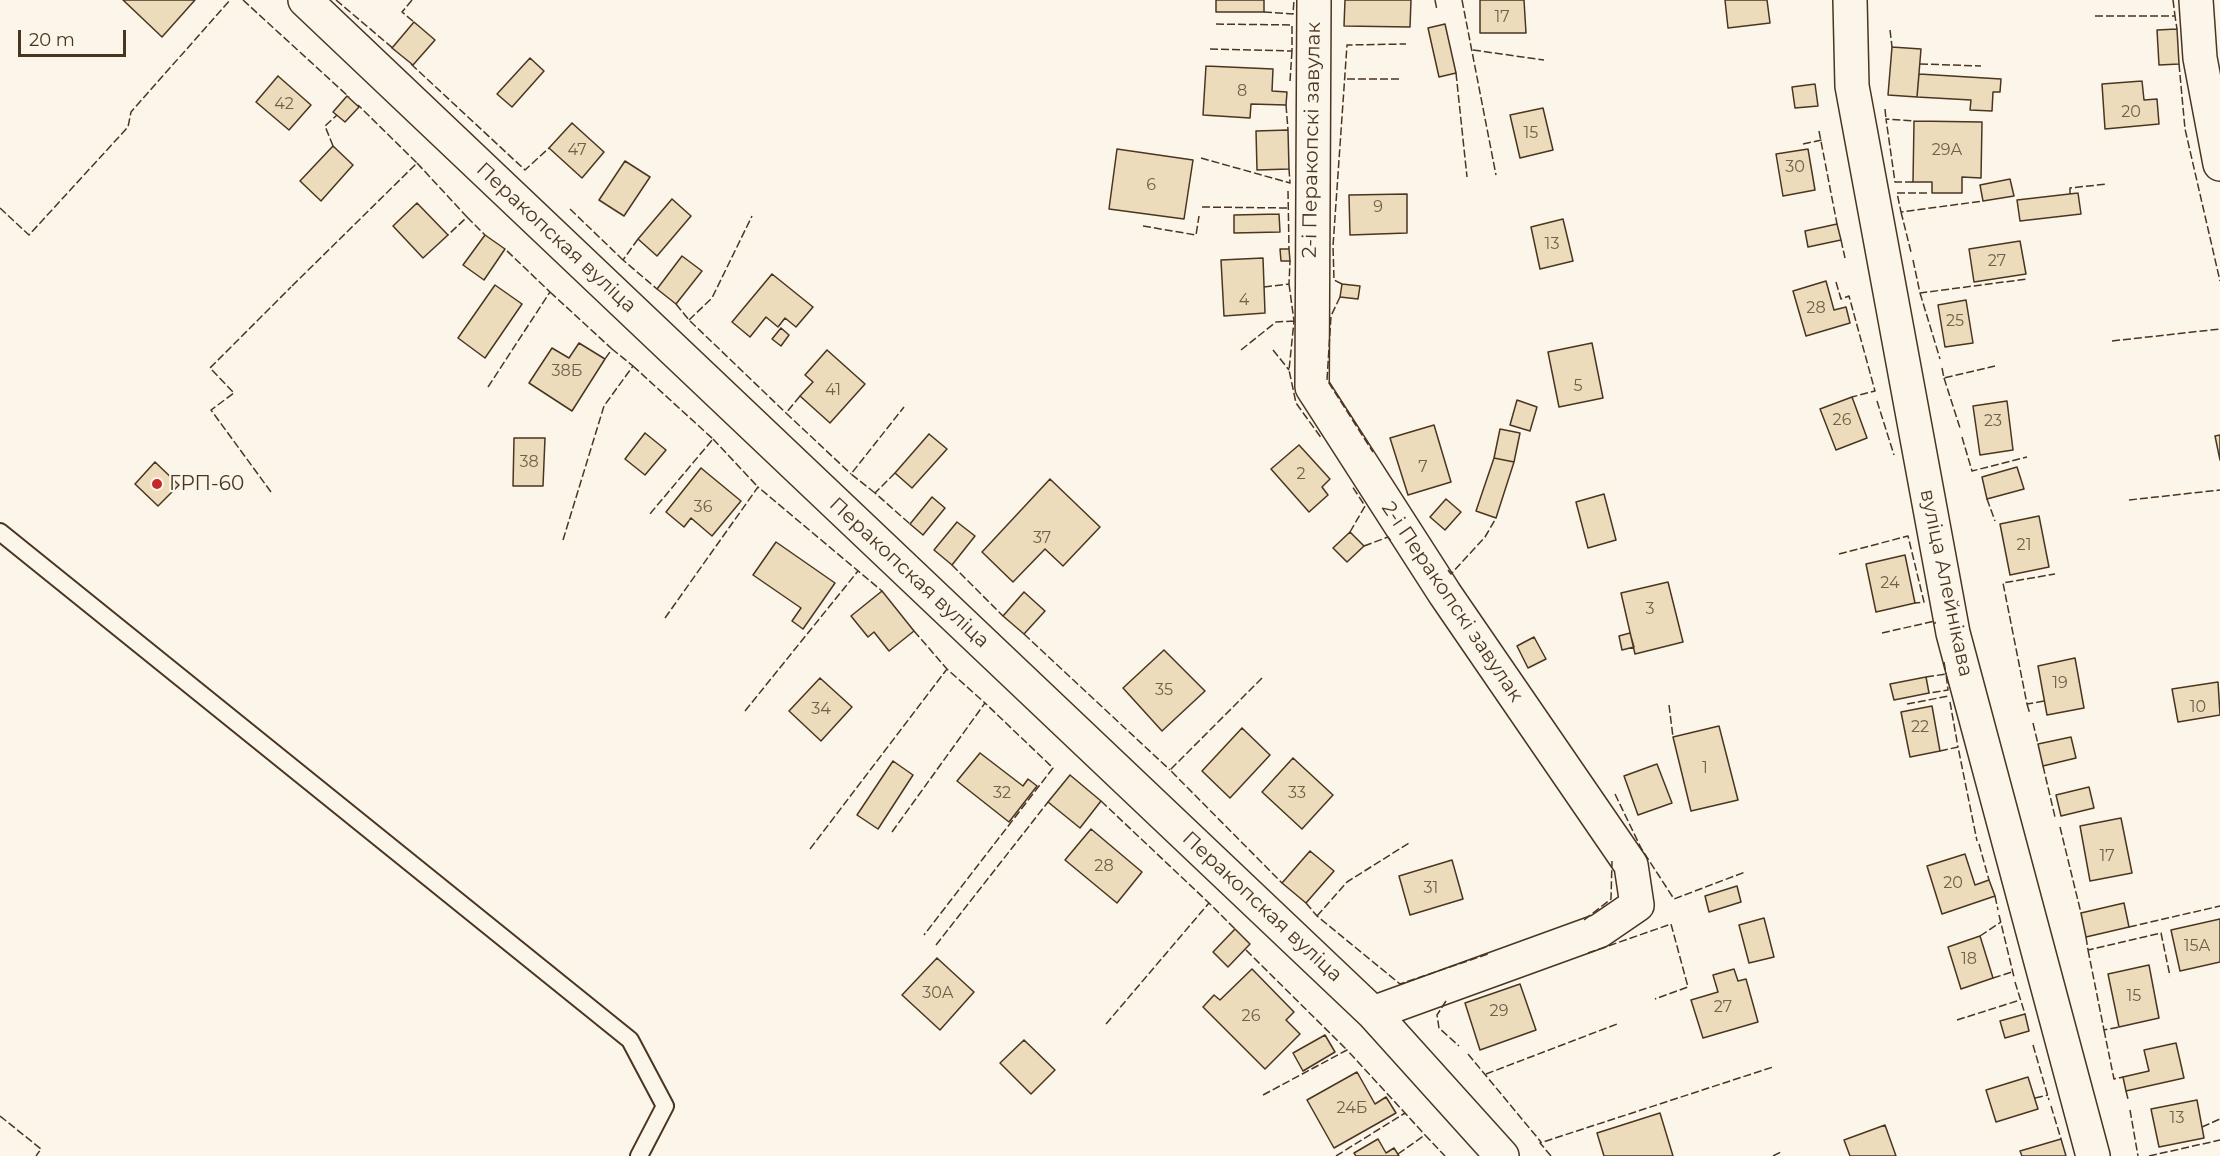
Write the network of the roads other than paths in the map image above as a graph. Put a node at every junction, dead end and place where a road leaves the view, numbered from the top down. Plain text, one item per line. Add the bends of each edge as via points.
1 (305, 0) edge
2 (1314, 0) edge
3 (1850, 0) edge
4 (2196, 0) edge
5 (2220, 164) edge
6 (0, 531) edge
7 (1373, 1013) junction
8 (639, 1156) edge
9 (1502, 1156) edge
10 (2093, 1156) edge

1 - 7 street, Перакопская вуліца
2 - 7 street, 2-і Перакопскі завулак via 1312,387 1445,594 1631,865 1637,905 1599,931
3 - 10 street, вуліца Алейнікава via 1852,86 1953,633
4 - 5 street via 2200,58
6 - 8 lane via 630,1040 665,1106
7 - 9 street, Перакопская вуліца

